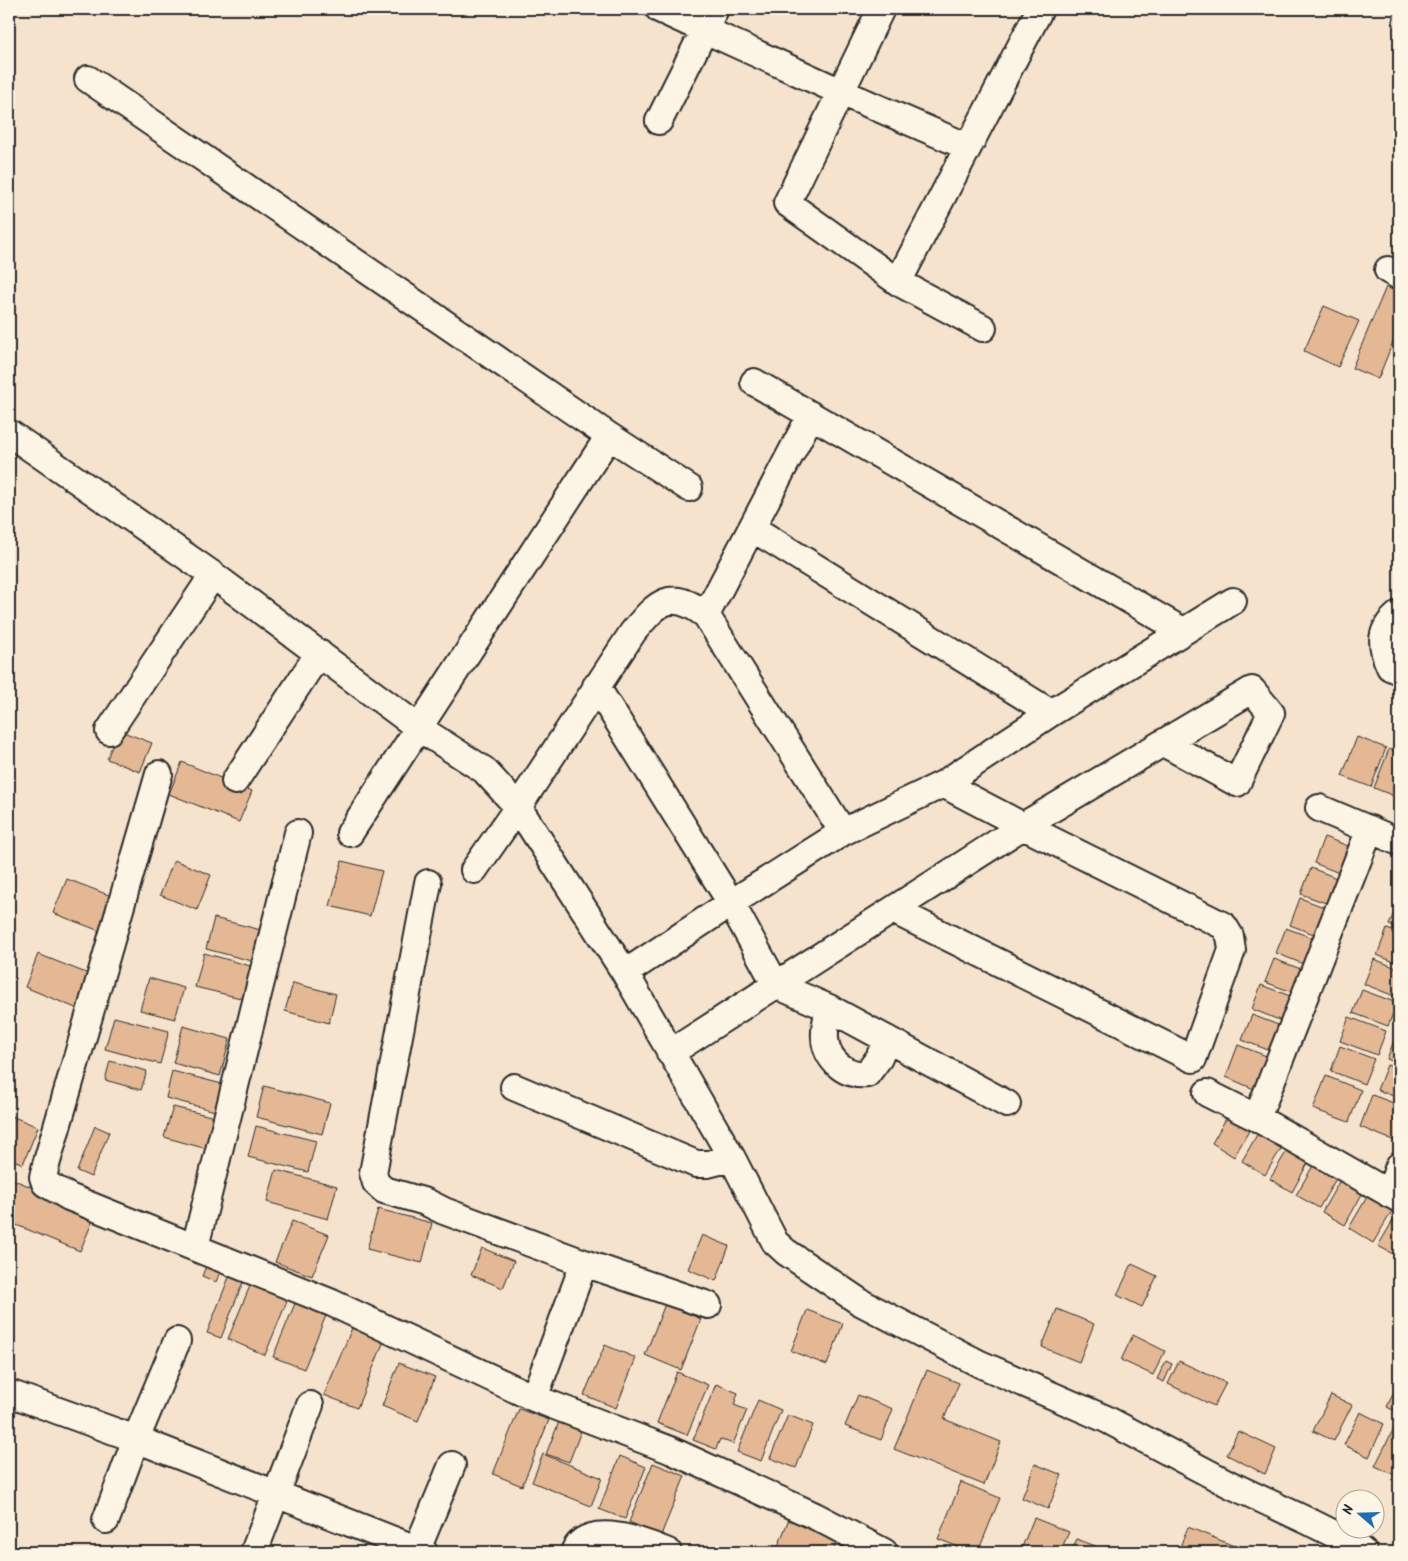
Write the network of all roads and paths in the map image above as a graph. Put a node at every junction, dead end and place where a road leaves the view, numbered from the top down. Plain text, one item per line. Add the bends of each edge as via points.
1 (659, 9) edge
2 (882, 9) edge
3 (1040, 9) edge
4 (710, 19) edge
5 (88, 78) dead end
6 (841, 92) junction
7 (659, 121) dead end
8 (968, 147) junction
9 (898, 282) junction
10 (983, 328) dead end
11 (754, 382) dead end
12 (811, 414) junction
13 (9, 433) edge
14 (609, 436) junction
15 (689, 488) dead end
16 (752, 528) junction
17 (213, 575) junction
18 (1232, 601) dead end
19 (1399, 614) edge
20 (706, 615) junction
21 (1183, 631) junction
22 (319, 653) junction
23 (1399, 672) edge
24 (596, 686) junction
25 (1052, 713) junction
26 (419, 728) junction
27 (109, 731) dead end
28 (1171, 747) dead end
29 (159, 774) dead end
30 (235, 781) dead end
31 (943, 784) junction
32 (518, 807) junction
33 (1319, 808) dead end
34 (1023, 826) junction
35 (1370, 829) junction
36 (843, 832) junction
37 (298, 833) dead end
38 (350, 833) dead end
39 (1399, 842) edge
40 (474, 870) dead end
41 (428, 883) dead end
42 (731, 903) junction
43 (893, 910) junction
44 (624, 973) junction
45 (776, 985) junction
46 (829, 1008) junction
47 (887, 1039) junction
48 (670, 1053) junction
49 (514, 1087) dead end
50 (1207, 1093) dead end
51 (1007, 1104) dead end
52 (1257, 1118) junction
53 (732, 1158) junction
54 (1399, 1166) edge
55 (1394, 1197) edge
56 (195, 1247) junction
57 (584, 1263) junction
58 (708, 1305) dead end
59 (177, 1342) dead end
60 (9, 1393) edge
61 (534, 1398) junction
62 (310, 1405) dead end
63 (136, 1439) junction
64 (452, 1465) dead end
65 (276, 1494) junction
66 (106, 1520) dead end
67 (419, 1551) edge
68 (254, 1552) edge
69 (574, 1552) edge
70 (668, 1552) edge
71 (884, 1552) edge
72 (1363, 1552) edge

1 - 4 street
2 - 6 street
3 - 8 street
4 - 6 street
4 - 7 street
5 - 14 street
6 - 8 street
6 - 9 street via 787,203
8 - 9 street
9 - 10 street
11 - 12 street
12 - 16 street
12 - 21 street
13 - 17 street
14 - 15 street
14 - 26 street
16 - 20 street
16 - 25 street
17 - 22 street
17 - 27 street
18 - 21 street
19 - 23 street via 1389,622 1383,635 1382,651 1390,667
20 - 24 street via 680,600 666,601 651,611 633,632
20 - 36 street
21 - 25 street
22 - 26 street
22 - 30 street
24 - 32 street
24 - 42 street
25 - 31 street
26 - 32 street via 484,770
26 - 38 street
28 - 34 street via 1237,783 1271,713 1252,690
29 - 56 street via 43,1177 45,1184 69,1197
31 - 34 street
31 - 36 street
32 - 40 street
32 - 44 street
33 - 35 street
34 - 43 street
34 - 43 street via 1224,926 1230,936 1232,950 1193,1059
35 - 39 street
35 - 52 street
36 - 42 street
37 - 56 street
41 - 57 street via 373,1173 376,1183 384,1190 426,1202
42 - 44 street
42 - 45 street
43 - 45 street
44 - 48 street
45 - 46 street
45 - 48 street
46 - 47 street
46 - 47 street via 825,1041 836,1064 844,1070 858,1075 867,1074
47 - 51 street
48 - 53 street
49 - 53 street via 696,1164
50 - 52 street
52 - 55 street
53 - 72 street via 775,1242 860,1302 980,1364 1106,1419 1229,1484 1350,1542
54 - 55 street
56 - 61 street via 332,1303
57 - 58 street
57 - 61 street
59 - 63 street
60 - 63 street
61 - 71 street via 670,1450 815,1516
62 - 65 street
63 - 65 street
63 - 66 street
64 - 67 street
65 - 67 street
65 - 68 street
69 - 70 street via 592,1535 615,1535

